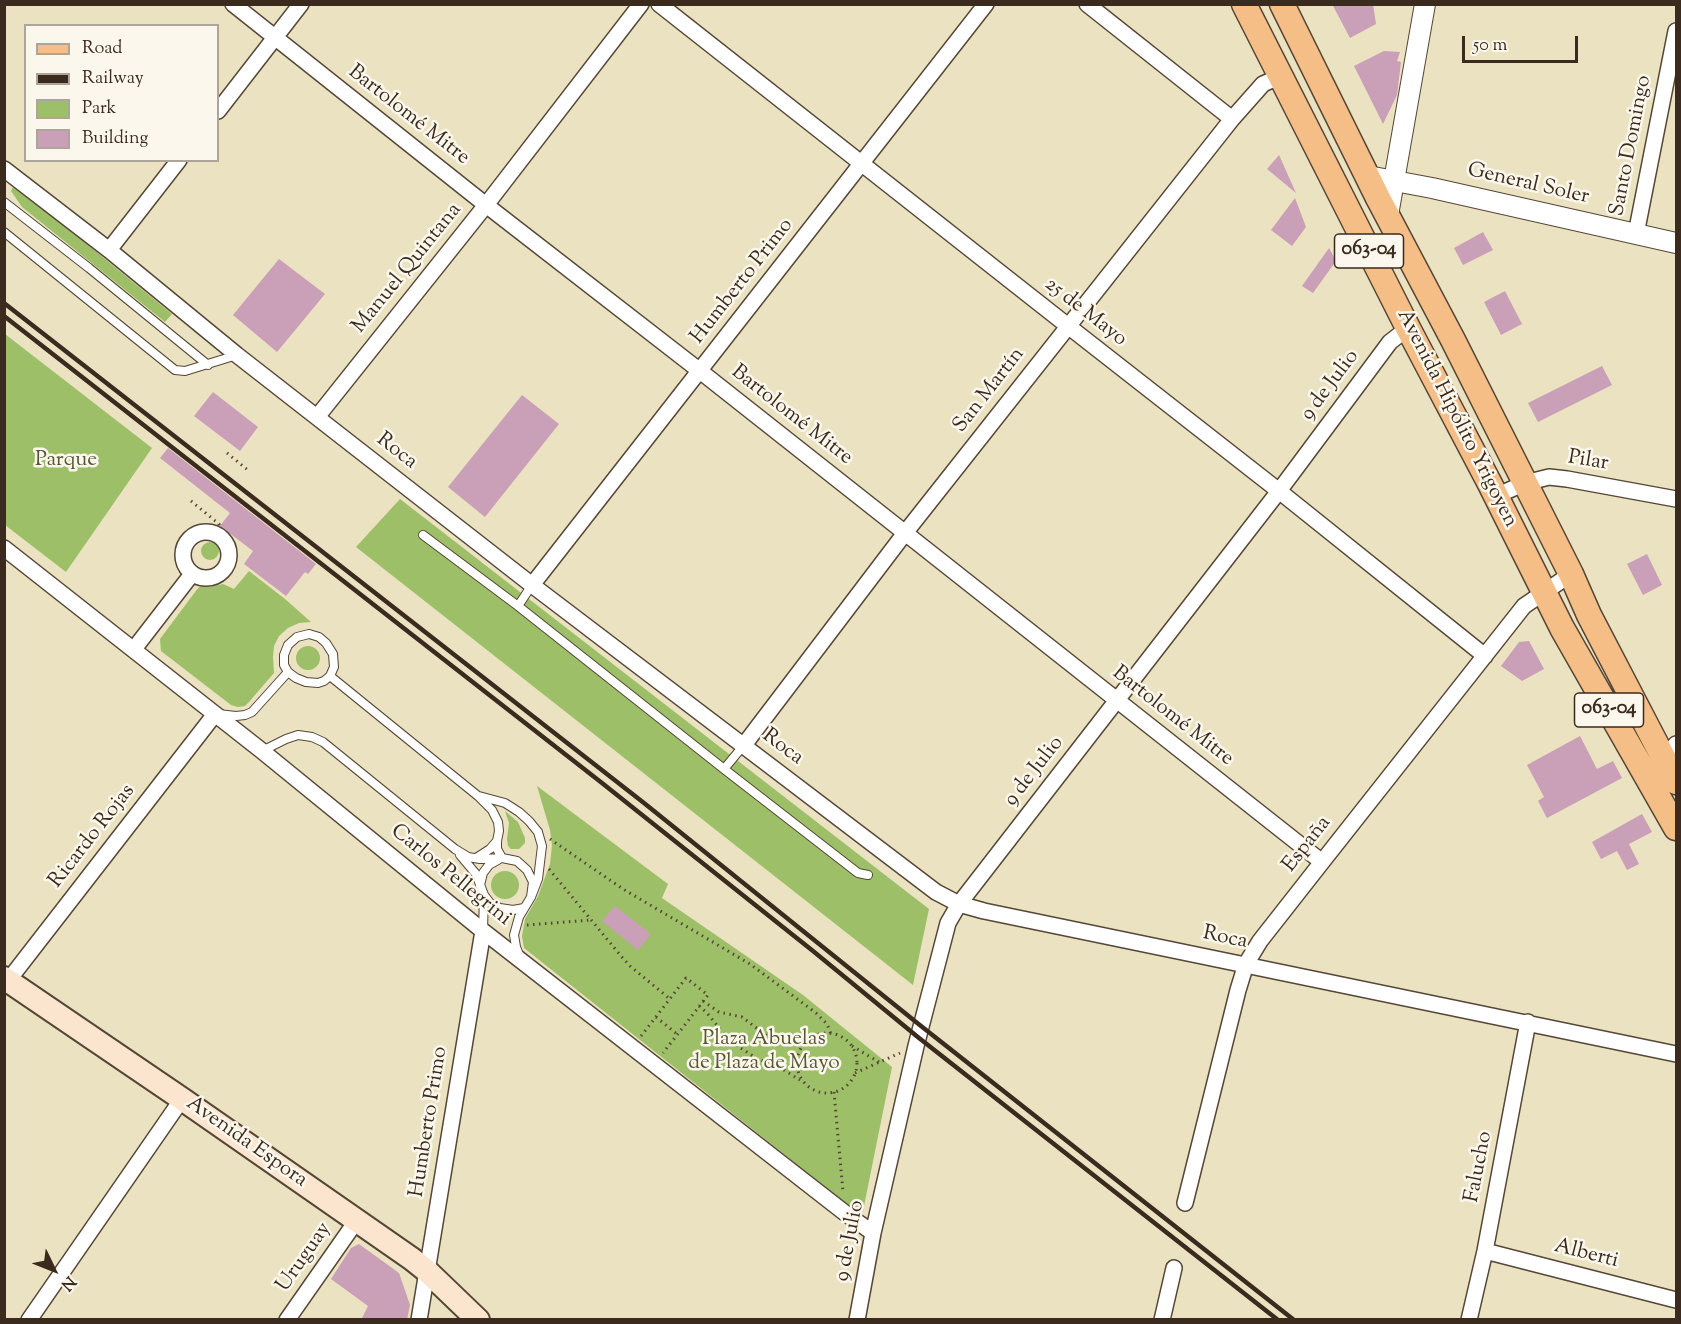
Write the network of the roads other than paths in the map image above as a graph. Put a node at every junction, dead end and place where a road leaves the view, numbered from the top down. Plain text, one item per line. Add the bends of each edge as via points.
1 (232, 4) edge
2 (301, 4) edge
3 (641, 4) edge
4 (659, 4) edge
5 (986, 4) edge
6 (1087, 4) edge
7 (1245, 4) edge
8 (1282, 4) edge
9 (1425, 4) edge
10 (1677, 31) edge
11 (275, 38) junction
12 (1281, 76) junction
13 (219, 110) edge
14 (1232, 119) junction
15 (177, 162) edge
16 (861, 164) junction
17 (4, 169) edge
18 (1368, 176) junction
19 (1394, 181) junction
20 (4, 202) edge
21 (486, 205) junction
22 (1388, 215) junction
23 (4, 232) edge
24 (1636, 234) junction
25 (1677, 243) edge
26 (109, 250) junction
27 (1068, 326) junction
28 (1408, 328) junction
29 (237, 355) junction
30 (207, 365) junction
31 (700, 370) junction
32 (317, 417) junction
33 (1525, 483) junction
34 (1279, 490) junction
35 (1496, 496) junction
36 (1677, 499) edge
37 (905, 533) junction
38 (423, 535) dead end
39 (4, 548) edge
40 (192, 574) junction
41 (1571, 574) junction
42 (532, 585) junction
43 (1544, 591) junction
44 (518, 606) junction
45 (134, 649) junction
46 (1485, 656) junction
47 (288, 672) junction
48 (330, 676) junction
49 (1117, 700) junction
50 (215, 714) junction
51 (744, 746) junction
52 (1670, 751) edge
53 (262, 752) junction
54 (724, 769) junction
55 (1677, 782) edge
56 (478, 796) junction
57 (1677, 828) edge
58 (497, 841) junction
59 (455, 849) junction
60 (474, 858) junction
61 (502, 858) junction
62 (1322, 862) junction
63 (868, 875) dead end
64 (480, 885) junction
65 (483, 894) junction
66 (531, 897) junction
67 (959, 904) junction
68 (524, 908) junction
69 (483, 930) junction
70 (521, 959) junction
71 (1246, 964) junction
72 (6, 981) edge
73 (1528, 1023) junction
74 (1677, 1054) edge
75 (182, 1099) junction
76 (1185, 1203) dead end
77 (357, 1220) junction
78 (873, 1233) junction
79 (1485, 1251) junction
80 (1174, 1268) dead end
81 (427, 1271) junction
82 (1677, 1300) edge
83 (29, 1320) edge
84 (287, 1320) edge
85 (419, 1320) edge
86 (478, 1320) edge
87 (857, 1320) edge
88 (1162, 1320) edge
89 (1470, 1320) edge

1 - 11 street, Bartolomé Mitre
2 - 11 street
3 - 21 street, Manuel Quintana
4 - 16 street, 25 de Mayo
5 - 16 street, Humberto Primo
6 - 14 street
7 - 12 main road, Avenida Hipólito Yrigoyen / 063-04
8 - 18 main road, Avenida Hipólito Yrigoyen / 063-04
9 - 19 street
10 - 24 street, Santo Domingo
11 - 13 street
11 - 21 street, Bartolomé Mitre
12 - 14 street, San Martín via 1263,84
12 - 28 main road, Avenida Hipólito Yrigoyen / 063-04
14 - 27 street, San Martín
15 - 26 street
16 - 27 street, 25 de Mayo
16 - 31 street, Humberto Primo
17 - 26 street, Roca
18 - 19 street, General Soler
18 - 22 main road, Avenida Hipólito Yrigoyen / 063-04
19 - 22 street
19 - 24 street, General Soler
20 - 30 lane
21 - 31 street, Bartolomé Mitre
21 - 32 street, Manuel Quintana
22 - 33 main road, Avenida Hipólito Yrigoyen / 063-04
23 - 30 lane via 175,370
24 - 25 street, General Soler
26 - 29 street, Roca
27 - 34 street, 25 de Mayo
27 - 37 street, San Martín
28 - 34 street, 9 de Julio via 1390,342
28 - 35 main road, Avenida Hipólito Yrigoyen / 063-04
29 - 30 lane
29 - 32 street, Roca
31 - 37 street, Bartolomé Mitre
31 - 42 street, Humberto Primo
32 - 42 street, Roca
33 - 35 street, Pilar
33 - 36 street, Pilar via 1549,477
33 - 41 main road, Avenida Hipólito Yrigoyen / 063-04
34 - 46 street, 25 de Mayo
34 - 49 street, 9 de Julio
35 - 43 main road, Avenida Hipólito Yrigoyen / 063-04
37 - 49 street, Bartolomé Mitre
37 - 51 street, San Martín
38 - 44 lane
39 - 45 street, Carlos Pellegrini
40 - 40 street via 183,555 193,537 214,533 226,542 229,558 222,572 208,579
40 - 45 street
41 - 43 street, España
41 - 52 main road, Avenida Hipólito Yrigoyen / 063-04 via 1589,615
42 - 44 lane
42 - 51 street, Roca
43 - 46 street, España via 1524,606
43 - 57 main road, Avenida Hipólito Yrigoyen / 063-04
44 - 54 lane
45 - 50 street, Carlos Pellegrini
46 - 62 street, España
47 - 48 lane via 311,683
47 - 48 lane via 284,655 288,645 309,634 319,637 333,654
47 - 50 lane via 252,712 236,716
48 - 56 lane
49 - 62 street, Bartolomé Mitre
49 - 67 street, 9 de Julio
50 - 53 street, Carlos Pellegrini
50 - 72 street, Ricardo Rojas
51 - 54 lane
51 - 67 street, Roca via 936,892
52 - 55 main road, Avenida Hipólito Yrigoyen / 063-04
53 - 59 lane via 298,735 323,742
53 - 69 street, Carlos Pellegrini
54 - 63 lane via 858,873
56 - 58 lane via 498,822
56 - 66 lane via 505,803 529,820 538,832 541,858
58 - 60 lane
58 - 61 lane
59 - 60 lane
59 - 64 lane
60 - 61 lane
61 - 64 lane via 489,865
61 - 66 lane via 517,861 526,870 532,882
62 - 71 street, España
64 - 65 lane
65 - 68 lane via 500,908
65 - 69 lane
66 - 68 lane
67 - 71 street, Roca
67 - 78 street, 9 de Julio via 948,923
68 - 70 lane via 514,935
69 - 70 street, Carlos Pellegrini
69 - 81 street, Humberto Primo
70 - 78 street, Carlos Pellegrini
71 - 73 street, Roca
71 - 76 street, España
72 - 75 main road, Avenida Espora
73 - 74 street, Roca
73 - 79 street, Falucho
75 - 77 main road, Avenida Espora
75 - 83 street
77 - 81 main road, Avenida Espora
77 - 84 street, Uruguay
78 - 87 street, 9 de Julio
79 - 82 street, Alberti
79 - 89 street, Falucho
80 - 88 street
81 - 85 street, Humberto Primo
81 - 86 main road, Avenida Espora

